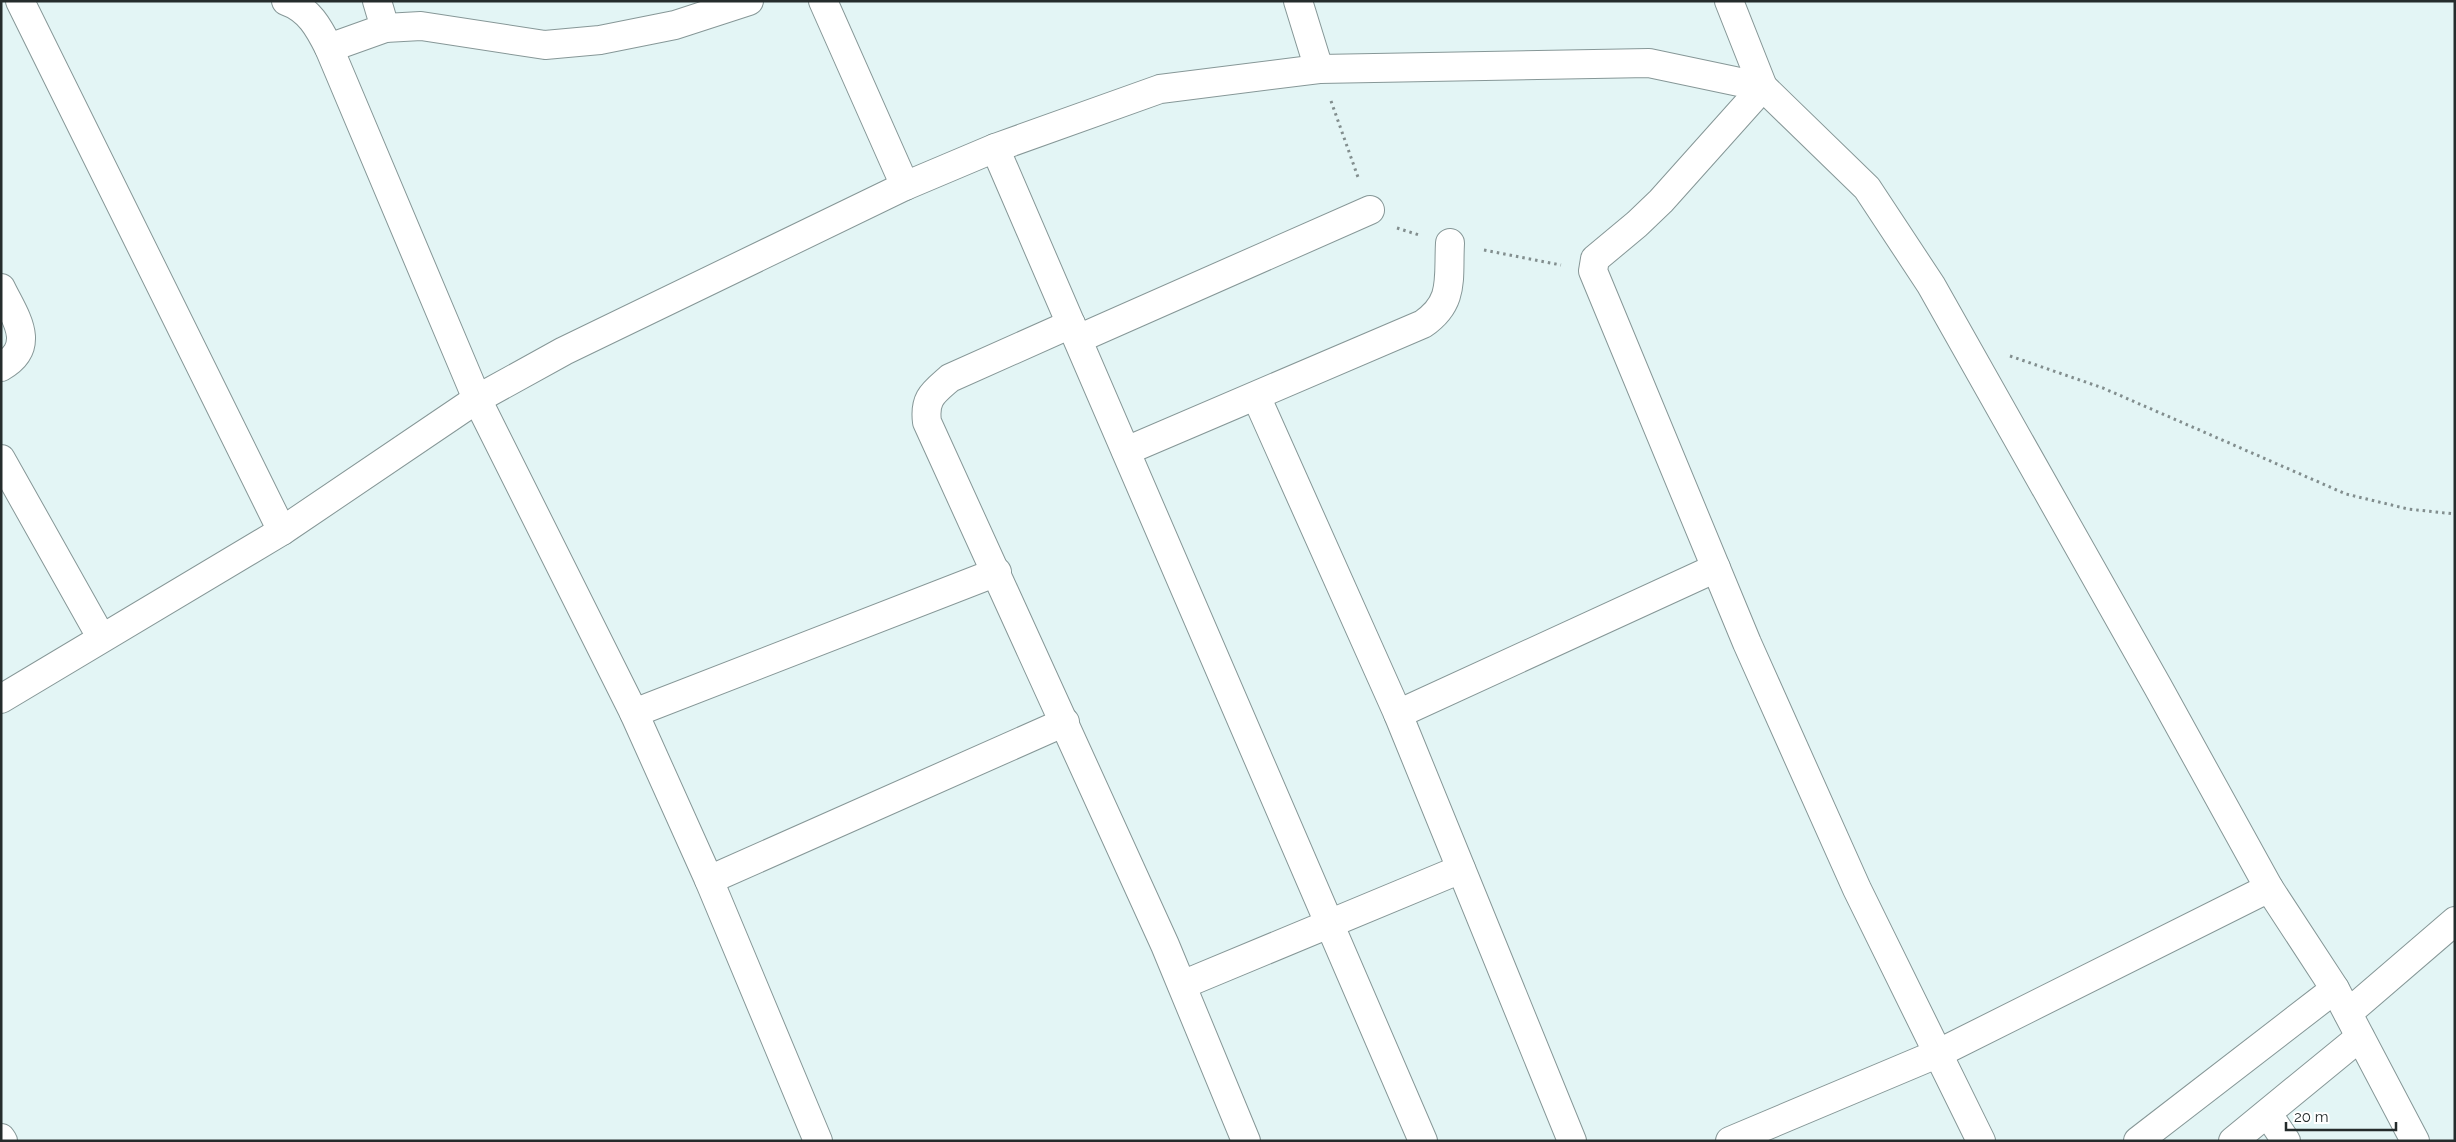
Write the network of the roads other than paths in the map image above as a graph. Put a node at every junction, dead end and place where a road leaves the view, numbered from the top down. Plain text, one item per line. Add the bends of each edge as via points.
1 (20, 1) edge
2 (286, 1) edge
3 (377, 1) edge
4 (749, 1) edge
5 (822, 1) edge
6 (1298, 1) edge
7 (1729, 1) edge
8 (1, 4) edge
9 (384, 28) junction
10 (330, 48) junction
11 (1319, 69) junction
12 (1763, 87) junction
13 (995, 148) junction
14 (905, 186) junction
15 (1370, 210) road end
16 (1450, 243) road end
17 (1, 288) edge
18 (1074, 331) junction
19 (1, 367) edge
20 (1256, 396) junction
21 (477, 399) junction
22 (1126, 451) junction
23 (1, 459) edge
24 (282, 531) junction
25 (1716, 568) junction
26 (996, 572) junction
27 (100, 638) junction
28 (1, 698) edge
29 (634, 713) junction
30 (1398, 714) junction
31 (1065, 722) junction
32 (1461, 869) junction
33 (709, 880) junction
34 (2269, 888) junction
35 (2455, 921) edge
36 (1330, 925) junction
37 (1182, 985) junction
38 (2335, 989) junction
39 (2348, 1013) junction
40 (2360, 1037) junction
41 (1939, 1053) junction
42 (2268, 1114) junction
43 (1778, 1132) edge
44 (818, 1141) edge
45 (1246, 1141) edge
46 (1424, 1141) edge
47 (1572, 1141) edge
48 (1730, 1141) edge
49 (1981, 1141) edge
50 (2138, 1141) edge
51 (2233, 1141) edge
52 (2286, 1141) edge
53 (2415, 1141) edge

1 - 8 street
1 - 24 street
2 - 10 street via 298,6 316,23
3 - 9 street
4 - 9 street via 676,25 600,40 545,45 421,26
5 - 14 street
6 - 11 street
7 - 12 street
9 - 10 street
10 - 21 street
11 - 12 street via 1649,63
11 - 13 street via 1160,89
12 - 25 street via 1661,201 1595,258 1594,271
12 - 34 street via 1867,188 1931,285
13 - 14 street
13 - 18 street
14 - 21 street via 564,351
15 - 18 street
16 - 20 street via 1447,292 1443,307 1434,316 1423,324
17 - 19 street via 22,337 18,354
18 - 22 street
18 - 26 street via 950,378 926,402 927,422
20 - 22 street
20 - 30 street
21 - 24 street
21 - 29 street
22 - 36 street
23 - 27 street
24 - 27 street
25 - 30 street
25 - 41 street via 1856,890
26 - 29 street
26 - 31 street
27 - 28 street
29 - 33 street
30 - 32 street
31 - 33 street
31 - 37 street
32 - 36 street
32 - 47 street
33 - 44 street
34 - 38 street
34 - 41 street
35 - 39 street
36 - 37 street
36 - 46 street
37 - 45 street
38 - 39 street
38 - 50 street
39 - 40 street
40 - 42 street
40 - 53 street
41 - 43 street
41 - 49 street
42 - 51 street
42 - 52 street
43 - 48 street

